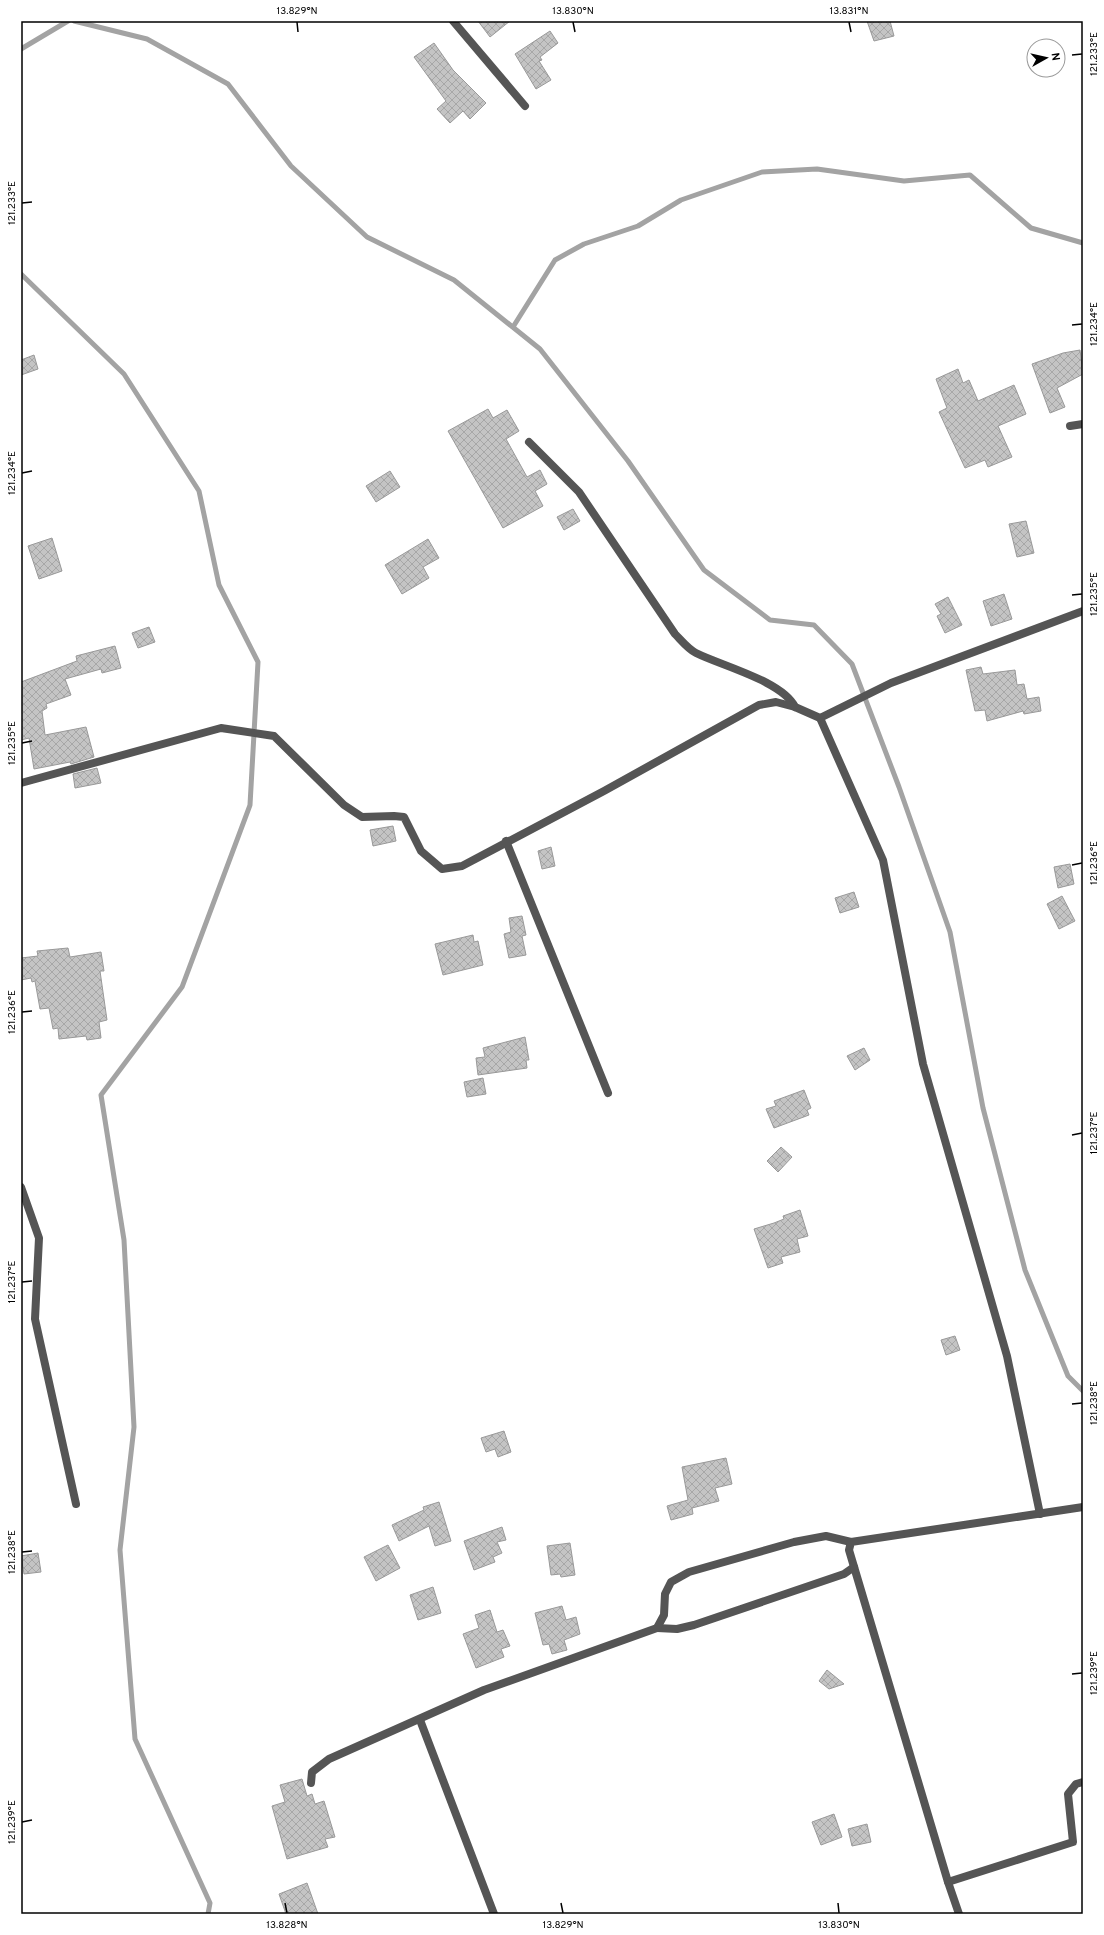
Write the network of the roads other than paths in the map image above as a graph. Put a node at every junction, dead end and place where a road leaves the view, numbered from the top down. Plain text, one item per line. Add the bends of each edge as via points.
1 (453, 21) edge
2 (525, 106) dead end
3 (1083, 424) edge
4 (1070, 426) dead end
5 (529, 442) dead end
6 (1083, 611) edge
7 (795, 707) junction
8 (820, 718) junction
9 (21, 783) edge
10 (506, 842) junction
11 (608, 1093) dead end
12 (21, 1187) edge
13 (76, 1504) dead end
14 (1083, 1507) edge
15 (1040, 1514) junction
16 (851, 1542) junction
17 (854, 1567) junction
18 (657, 1628) junction
19 (420, 1720) junction
20 (1083, 1782) edge
21 (311, 1783) dead end
22 (948, 1882) junction
23 (494, 1914) edge
24 (959, 1914) edge

1 - 2 street
3 - 4 street
5 - 7 street via 579,492 675,634 694,652 768,684 791,699
6 - 8 street via 891,683
7 - 8 street
7 - 10 street via 776,702 759,705
8 - 15 street via 883,860 923,1064 1007,1356
9 - 10 street via 221,728 274,736 344,805 362,818 404,818 421,851 442,869 462,866
10 - 11 street
12 - 13 street via 39,1238 34,1319
14 - 15 street
15 - 16 street
16 - 17 street via 849,1550
16 - 18 street via 826,1536 794,1542 689,1572 671,1582 665,1594 664,1615
17 - 18 street via 844,1574 694,1625
17 - 22 street
18 - 19 street via 484,1690 434,1711
19 - 21 street via 329,1759 312,1772
19 - 23 street
20 - 22 street via 1076,1784 1068,1794 1073,1842
22 - 24 street

